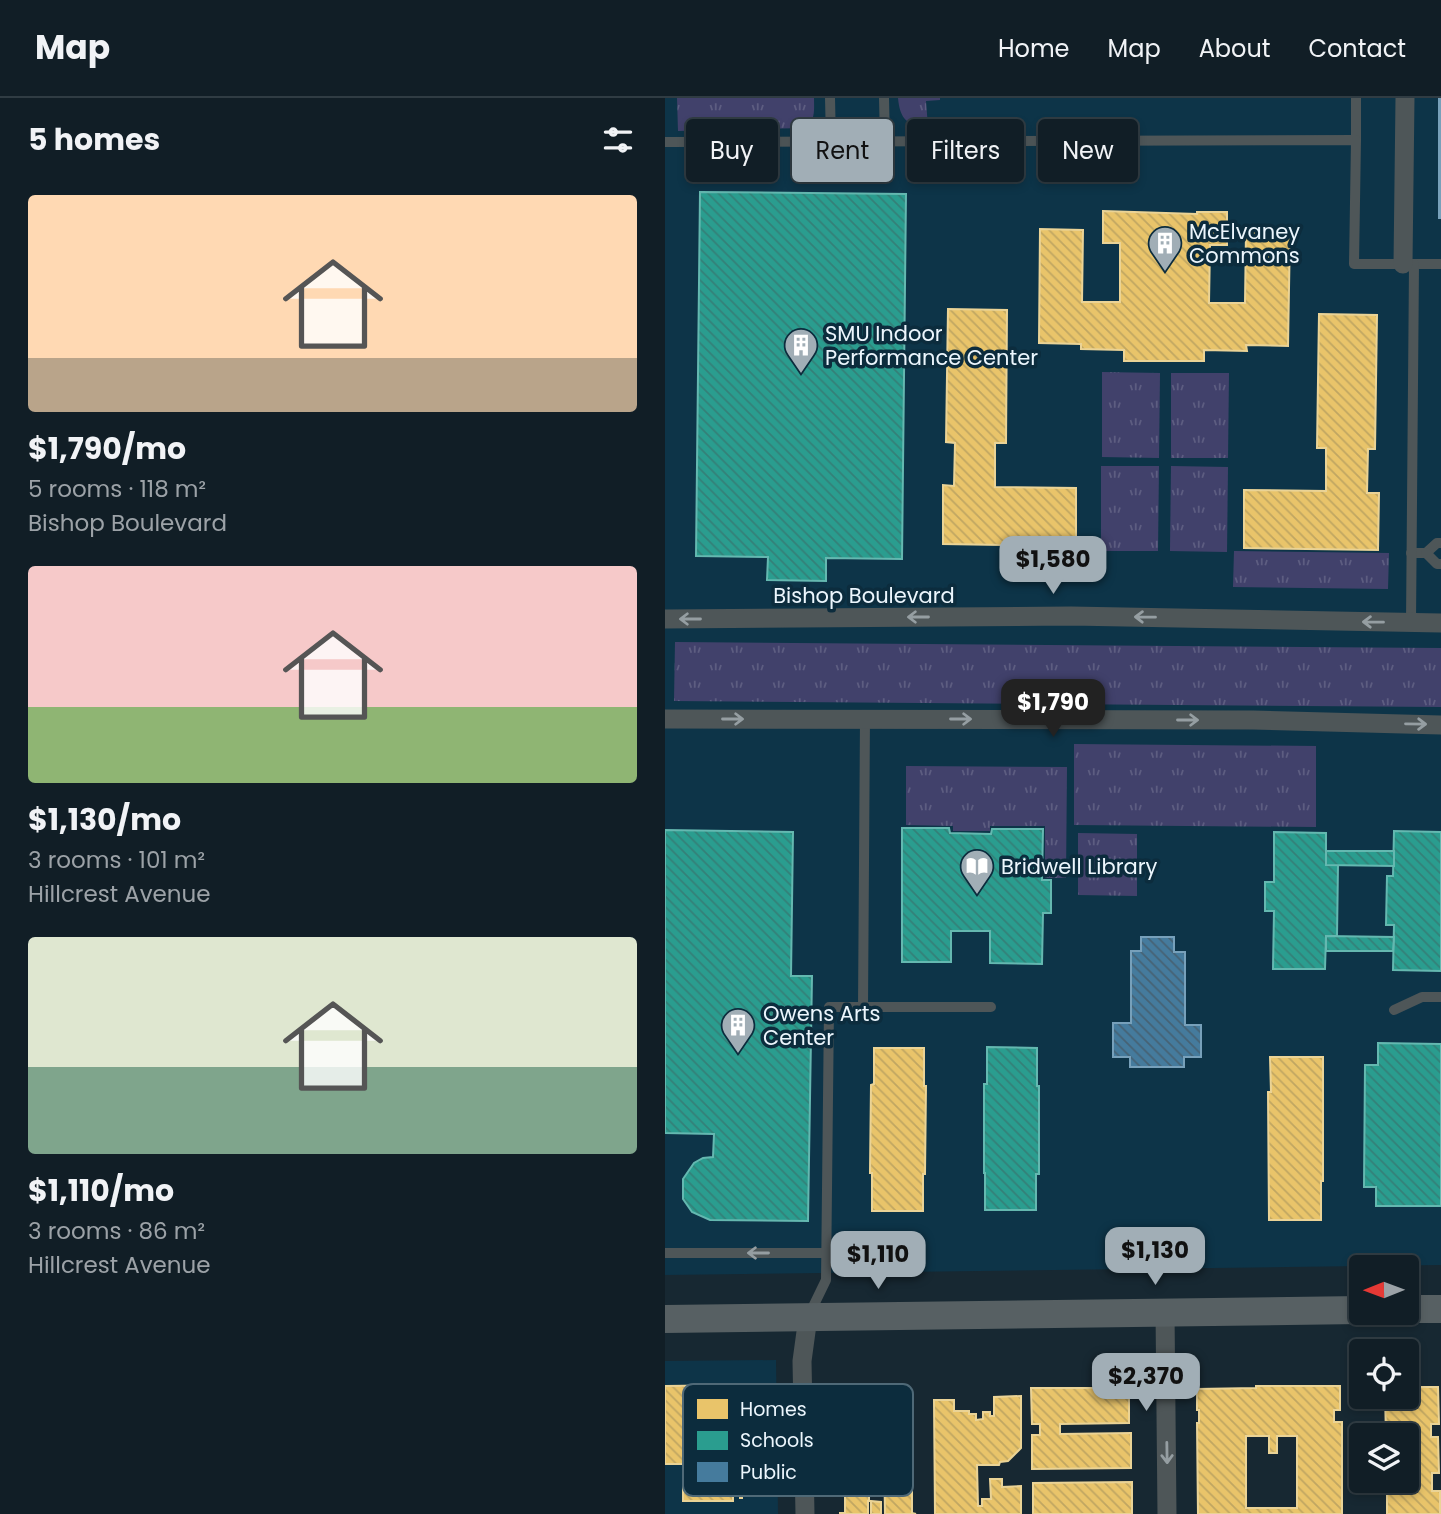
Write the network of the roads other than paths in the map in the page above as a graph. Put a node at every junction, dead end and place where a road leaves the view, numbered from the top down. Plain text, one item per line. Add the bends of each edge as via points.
1 (830, 98) edge
2 (884, 98) edge
3 (1356, 98) edge
4 (1405, 98) edge
5 (830, 119) edge
6 (884, 119) edge
7 (1356, 140) junction
8 (792, 141) edge
9 (893, 141) edge
10 (665, 142) edge
11 (1409, 264) junction
12 (1441, 264) edge
13 (1441, 544) edge
14 (1411, 553) junction
15 (1426, 553) junction
16 (1441, 564) edge
17 (665, 619) edge
18 (1411, 623) junction
19 (1441, 623) edge
20 (865, 718) junction
21 (665, 719) edge
22 (1441, 725) edge
23 (1441, 997) edge
24 (863, 1007) junction
25 (991, 1007) dead end
26 (1394, 1010) dead end
27 (665, 1253) edge
28 (827, 1253) junction
29 (1419, 1309) edge
30 (1441, 1309) edge
31 (1349, 1310) edge
32 (1165, 1311) junction
33 (808, 1317) junction
34 (665, 1319) edge
35 (802, 1384) edge
36 (805, 1496) edge
37 (805, 1514) edge
38 (1167, 1514) edge

1 - 5 lane
2 - 6 lane
3 - 7 lane
4 - 11 street
7 - 9 lane
7 - 11 lane via 1354,264
8 - 10 lane
11 - 12 lane
11 - 14 lane
13 - 15 lane
14 - 15 lane
14 - 18 lane
15 - 16 lane
18 -> 17 street, Bishop Boulevard via 1072,616
18 - 19 street, Bishop Boulevard
21 -> 20 street
20 -> 22 street
20 - 24 lane
23 - 26 lane via 1422,997
24 - 25 lane
24 - 28 lane via 829,1007
28 -> 27 lane
28 - 33 lane via 825,1280
29 - 30 street
31 - 32 street
32 - 33 street
32 -> 38 street
33 - 34 street
33 - 35 street
36 - 37 street

